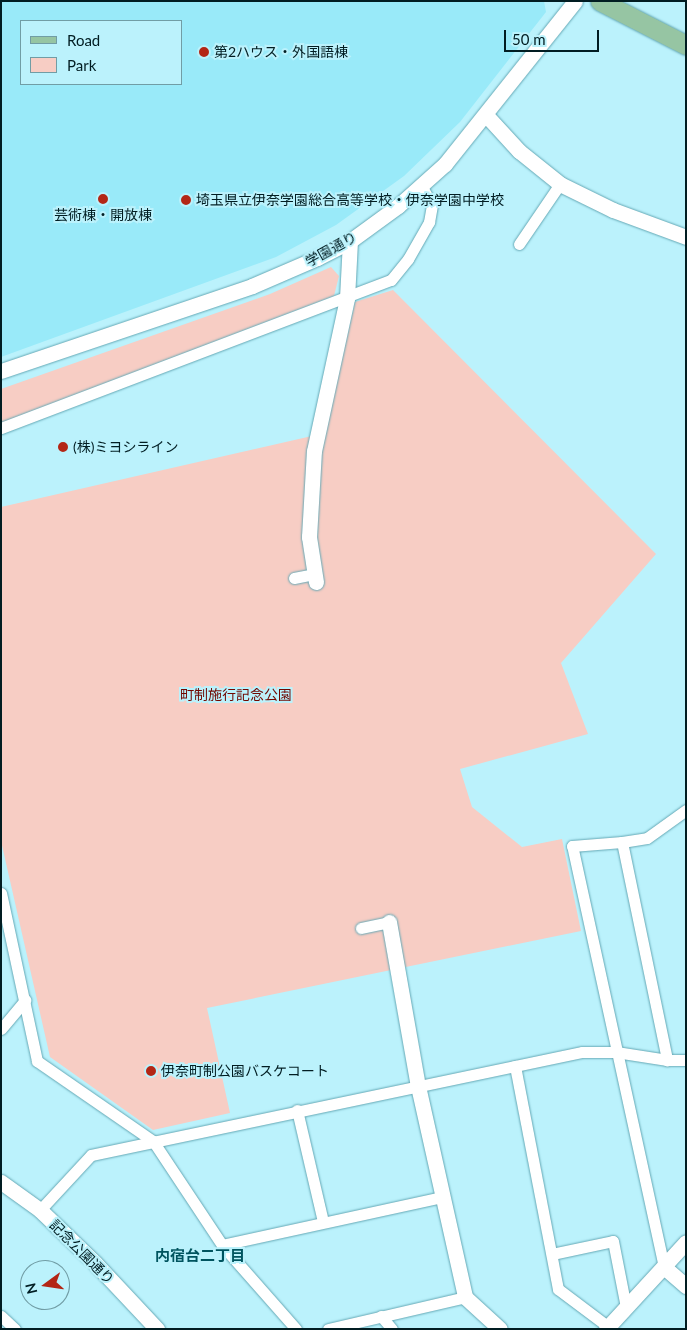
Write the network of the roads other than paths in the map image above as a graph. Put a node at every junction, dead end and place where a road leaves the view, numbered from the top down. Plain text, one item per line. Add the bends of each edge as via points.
1 (576, 1) edge
2 (600, 1) edge
3 (686, 45) edge
4 (486, 115) junction
5 (560, 184) junction
6 (422, 187) junction
7 (686, 237) edge
8 (350, 240) junction
9 (519, 244) dead end
10 (347, 298) junction
11 (1, 371) edge
12 (1, 428) edge
13 (294, 578) dead end
14 (315, 578) joint
15 (686, 810) edge
16 (622, 842) junction
17 (1, 893) edge
18 (389, 922) joint
19 (361, 928) dead end
20 (25, 1000) junction
21 (1, 1030) edge
22 (616, 1052) junction
23 (667, 1060) junction
24 (686, 1060) edge
25 (515, 1066) junction
26 (418, 1086) junction
27 (297, 1110) junction
28 (152, 1140) junction
29 (1, 1182) edge
30 (442, 1197) junction
31 (40, 1210) junction
32 (323, 1222) junction
33 (686, 1242) edge
34 (222, 1245) junction
35 (552, 1254) junction
36 (664, 1267) junction
37 (686, 1286) edge
38 (465, 1297) junction
39 (626, 1307) junction
40 (1, 1316) edge
41 (381, 1316) junction
42 (608, 1328) edge
43 (15, 1329) edge
44 (157, 1329) edge
45 (296, 1329) edge
46 (328, 1329) edge
47 (392, 1329) edge
48 (500, 1329) edge

1 - 4 street, 学園通り
2 - 3 main road
4 - 5 street via 519,151
4 - 6 street, 学園通り
5 - 7 street via 612,210
5 - 9 street
6 - 8 street, 学園通り
6 - 10 street via 432,205 429,222 408,260 391,280
8 - 10 street
8 - 11 street, 学園通り via 252,286
10 - 12 street
10 - 14 street via 314,451 309,538
13 - 14 street
15 - 16 street via 647,838
16 - 22 street via 572,846
16 - 23 street
17 - 20 street
18 - 19 street
18 - 26 street
20 - 21 street
20 - 28 street via 37,1061
22 - 23 street
22 - 25 street via 582,1052
22 - 36 street
23 - 24 street
25 - 26 street
25 - 35 street
26 - 27 street
26 - 30 street
27 - 28 street
27 - 32 street
28 - 31 street via 91,1155
28 - 34 street
29 - 31 street, 記念公園通り
30 - 32 street
30 - 38 street
31 - 44 street, 記念公園通り
32 - 34 street
33 - 36 street
34 - 45 street
35 - 39 street via 613,1241
35 - 42 street via 558,1289
36 - 37 street
36 - 39 street
38 - 41 street
38 - 48 street
39 - 42 street
40 - 43 street
41 - 46 street
41 - 47 street

